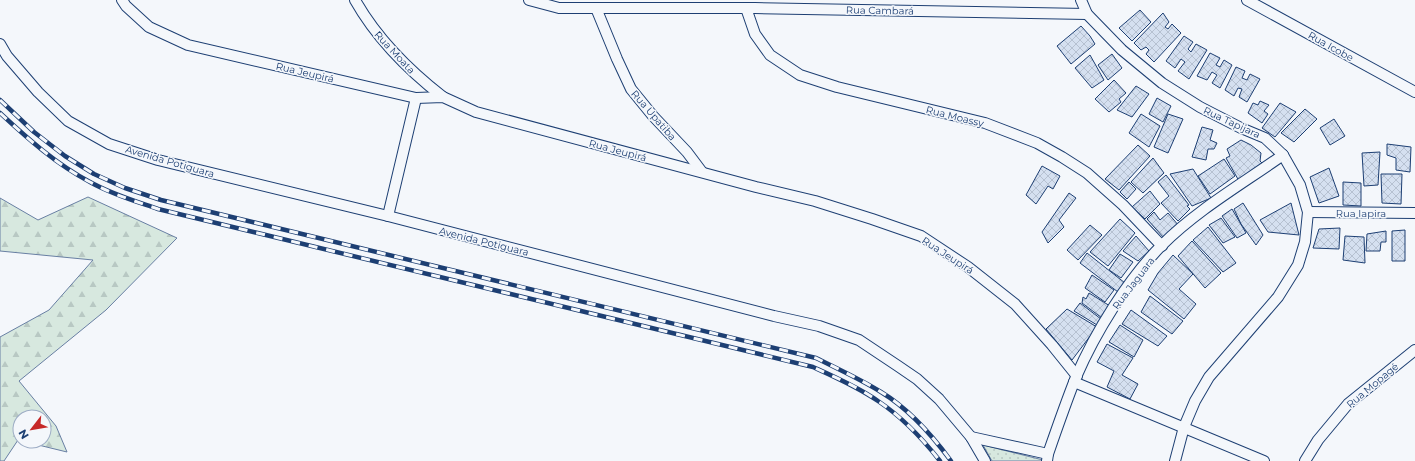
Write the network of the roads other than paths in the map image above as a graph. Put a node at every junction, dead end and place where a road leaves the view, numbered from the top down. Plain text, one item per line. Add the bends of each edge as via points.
1 (122, 0) edge
2 (355, 0) edge
3 (529, 0) edge
4 (1082, 0) edge
5 (1248, 0) edge
6 (596, 8) junction
7 (746, 8) junction
8 (1087, 14) junction
9 (0, 44) edge
10 (1415, 92) edge
11 (443, 97) junction
12 (416, 98) junction
13 (1283, 155) junction
14 (702, 172) junction
15 (1308, 212) junction
16 (1415, 213) edge
17 (388, 216) junction
18 (1162, 246) junction
19 (1415, 350) edge
20 (1076, 379) junction
21 (1184, 427) junction
22 (971, 437) junction
23 (1047, 457) edge
24 (985, 461) edge
25 (1175, 461) edge
26 (1264, 461) edge
27 (1305, 461) edge

1 - 12 street, Rua Jeupirá via 149,27 188,44
2 - 11 street, Rua Moata via 386,46
3 - 6 street, Rua Cambará via 559,8
4 - 8 street, Rua Tapijara
5 - 10 street, Rua Icobe
6 - 7 street, Rua Cambará
6 - 14 street, Rua Upatiba via 631,89
7 - 8 street, Rua Cambará
7 - 18 street, Rua Moassy via 755,34 770,55 800,74 837,87 985,123 1037,143 1086,173 1123,205
8 - 13 street, Rua Tapijara via 1122,50 1162,84 1200,107 1265,138
9 - 17 street, Avenida Potiguara via 38,92 68,121 109,144 158,160
11 - 12 street, Rua Jeupirá
11 - 14 street, Rua Jeupirá via 476,112
12 - 17 street
13 - 15 street, Rua Tapijara via 1300,185
13 - 18 street, Rua Jaguara via 1192,218
14 - 20 street, Rua Jeupirá via 815,201 921,236 968,267 1015,304 1052,345
15 - 16 street, Rua Iapira
15 - 21 street, Rua Tapijara via 1305,242 1298,265 1278,297 1209,377
17 - 22 street, Avenida Potiguara via 819,326 858,340 917,380 939,399
18 - 20 street, Rua Jaguara via 1116,303 1094,340
19 - 27 street, Rua Mopagé via 1348,404 1318,440
20 - 21 street, Rua Jeupirá
20 - 23 street, Rua Jaguara
21 - 25 street, Rua Tapijara
21 - 26 street, Rua Jeupirá
22 - 23 street
22 - 24 street, Avenida Potiguara

